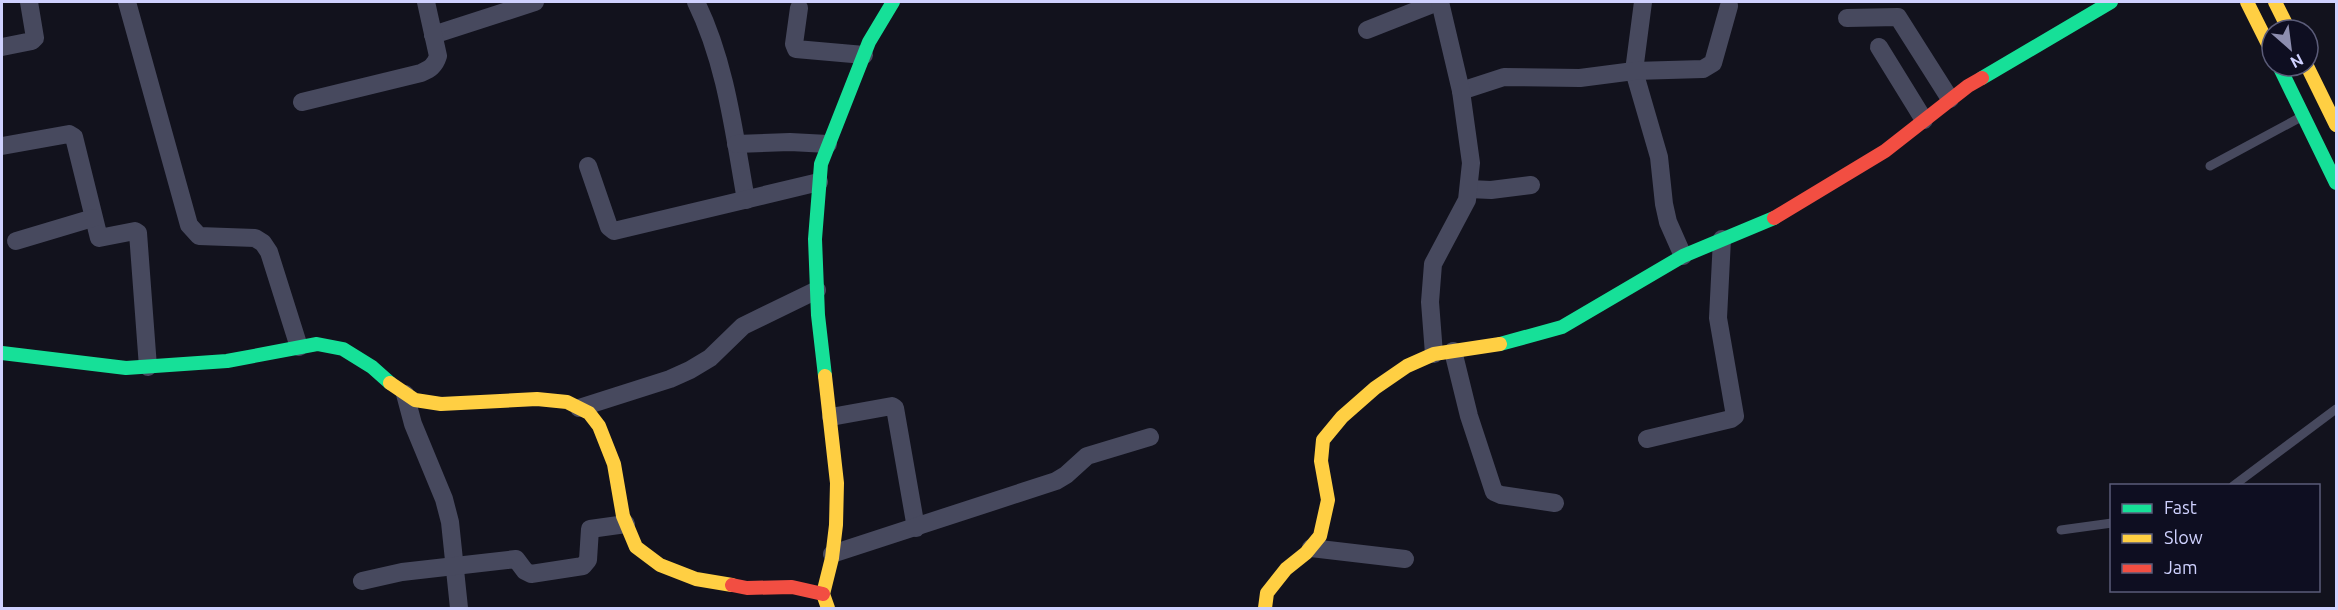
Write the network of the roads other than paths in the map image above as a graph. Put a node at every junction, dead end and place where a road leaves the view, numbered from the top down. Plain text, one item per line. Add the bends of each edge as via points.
1 (29, 2) edge
2 (127, 2) edge
3 (426, 2) edge
4 (535, 2) edge
5 (696, 2) edge
6 (893, 2) edge
7 (1439, 2) edge
8 (1643, 2) edge
9 (2111, 2) edge
10 (2247, 2) edge
11 (2276, 2) edge
12 (1415, 6) edge
13 (1729, 6) dead end
14 (799, 8) dead end
15 (1846, 18) dead end
16 (2283, 18) edge
17 (2260, 28) edge
18 (1367, 30) dead end
19 (433, 35) junction
20 (2, 47) edge
21 (1879, 48) dead end
22 (864, 55) junction
23 (1634, 71) junction
24 (2285, 78) edge
25 (2315, 78) edge
26 (1461, 91) junction
27 (1950, 99) junction
28 (302, 102) dead end
29 (2303, 116) junction
30 (1924, 120) junction
31 (2337, 125) edge
32 (736, 144) junction
33 (828, 144) junction
34 (2, 146) edge
35 (588, 166) dead end
36 (2210, 166) dead end
37 (819, 182) junction
38 (2337, 183) edge
39 (1531, 185) dead end
40 (1469, 189) junction
41 (746, 200) junction
42 (93, 218) junction
43 (1722, 239) junction
44 (16, 241) dead end
45 (1683, 256) junction
46 (817, 290) junction
47 (299, 347) junction
48 (1453, 351) junction
49 (2, 353) edge
50 (1434, 354) junction
51 (148, 366) junction
52 (405, 394) junction
53 (579, 408) junction
54 (2337, 409) edge
55 (831, 417) junction
56 (1150, 436) dead end
57 (1647, 439) dead end
58 (2236, 484) edge
59 (1555, 503) dead end
60 (2110, 522) edge
61 (626, 524) junction
62 (916, 528) junction
63 (2061, 530) dead end
64 (1311, 548) junction
65 (832, 554) junction
66 (1405, 559) dead end
67 (455, 566) junction
68 (362, 581) dead end
69 (823, 594) junction
70 (459, 609) edge
71 (828, 609) edge
72 (1265, 609) edge

1 - 20 street via 35,38
2 - 47 street via 189,225 199,237 255,238 263,243
3 - 19 street
4 - 19 street
5 - 32 street via 715,49
6 - 22 street
7 - 12 street
7 - 26 street
8 - 23 street
9 - 27 street
10 - 17 street
11 - 16 street
12 - 18 street
13 - 23 street via 1710,66
14 - 22 street via 796,49
15 - 27 street via 1898,17
19 - 28 street via 436,63 421,73
21 - 30 street
22 - 33 street
23 - 26 street via 1580,78 1504,76
23 - 45 street via 1659,157 1664,204
24 - 29 street
25 - 31 street
26 - 40 street via 1471,163
27 - 30 street
29 - 36 lane
29 - 38 street
30 - 43 street via 1884,151 1783,214
32 - 33 street
32 - 41 street
33 - 37 street
34 - 42 street via 69,134 74,137
35 - 41 street via 609,227 614,231
37 - 41 street
37 - 46 street
39 - 40 street
40 - 50 street via 1433,264 1430,302
42 - 44 street
42 - 51 street via 99,238 135,231 140,237
43 - 45 street
43 - 57 street via 1718,318 1735,416
45 - 48 street via 1562,327 1500,344
46 - 53 street via 743,326 710,358 690,370
46 - 55 street
47 - 51 street via 227,361
47 - 52 street via 317,344 343,349
48 - 50 street
48 - 59 street via 1469,417 1494,492
49 - 51 street via 126,368
50 - 64 street via 1407,366 1375,388 1323,440 1321,461 1328,500 1320,536
52 - 53 street via 415,400 441,404 537,399 567,402
52 - 67 street via 418,438 444,499
53 - 61 street via 599,426 614,464
54 - 58 lane
55 - 62 street via 895,408
55 - 65 street via 837,483
56 - 62 street via 1087,456 1056,481
60 - 63 lane
61 - 67 street via 590,529 588,560 583,566 531,574 516,559
61 - 69 street via 636,547 660,565 696,579
62 - 65 street
64 - 66 street
64 - 72 street via 1286,568 1268,593
65 - 69 street
67 - 68 street
67 - 70 street
69 - 71 street

